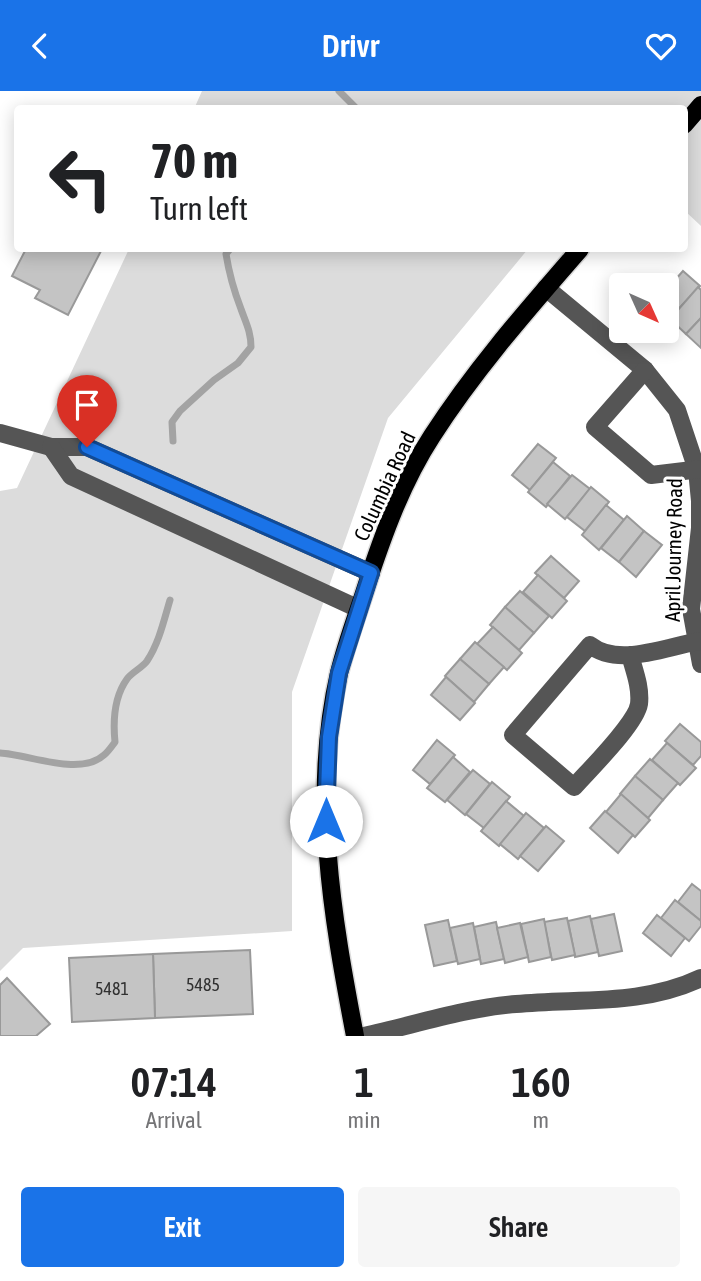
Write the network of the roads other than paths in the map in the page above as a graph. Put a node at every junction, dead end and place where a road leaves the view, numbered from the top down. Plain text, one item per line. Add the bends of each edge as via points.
1 (701, 105) edge
2 (688, 120) edge
3 (577, 252) edge
4 (546, 288) junction
5 (645, 370) junction
6 (0, 433) edge
7 (51, 447) junction
8 (699, 470) edge
9 (371, 573) junction
10 (359, 609) junction
11 (699, 642) edge
12 (630, 655) junction
13 (701, 664) edge
14 (701, 978) edge
15 (355, 1036) edge
16 (364, 1036) edge

1 - 2 main road
3 - 4 main road, Columbia Road
4 - 5 street, April Journey Road
4 - 9 main road, Columbia Road via 431,438 385,530
5 - 8 street, April Journey Road via 677,411
5 - 8 street via 595,426 651,475
6 - 7 street
7 - 9 street via 87,447
7 - 10 street via 71,475
8 - 11 street, April Journey Road via 701,528 691,609
9 - 10 main road, Columbia Road
10 - 15 main road, Columbia Road via 339,673 326,798 327,868
11 - 12 street
11 - 13 street, April Journey Road
12 - 12 street via 600,653 590,645 513,735 574,787 633,720 639,706
14 - 16 street via 629,999 515,1004

